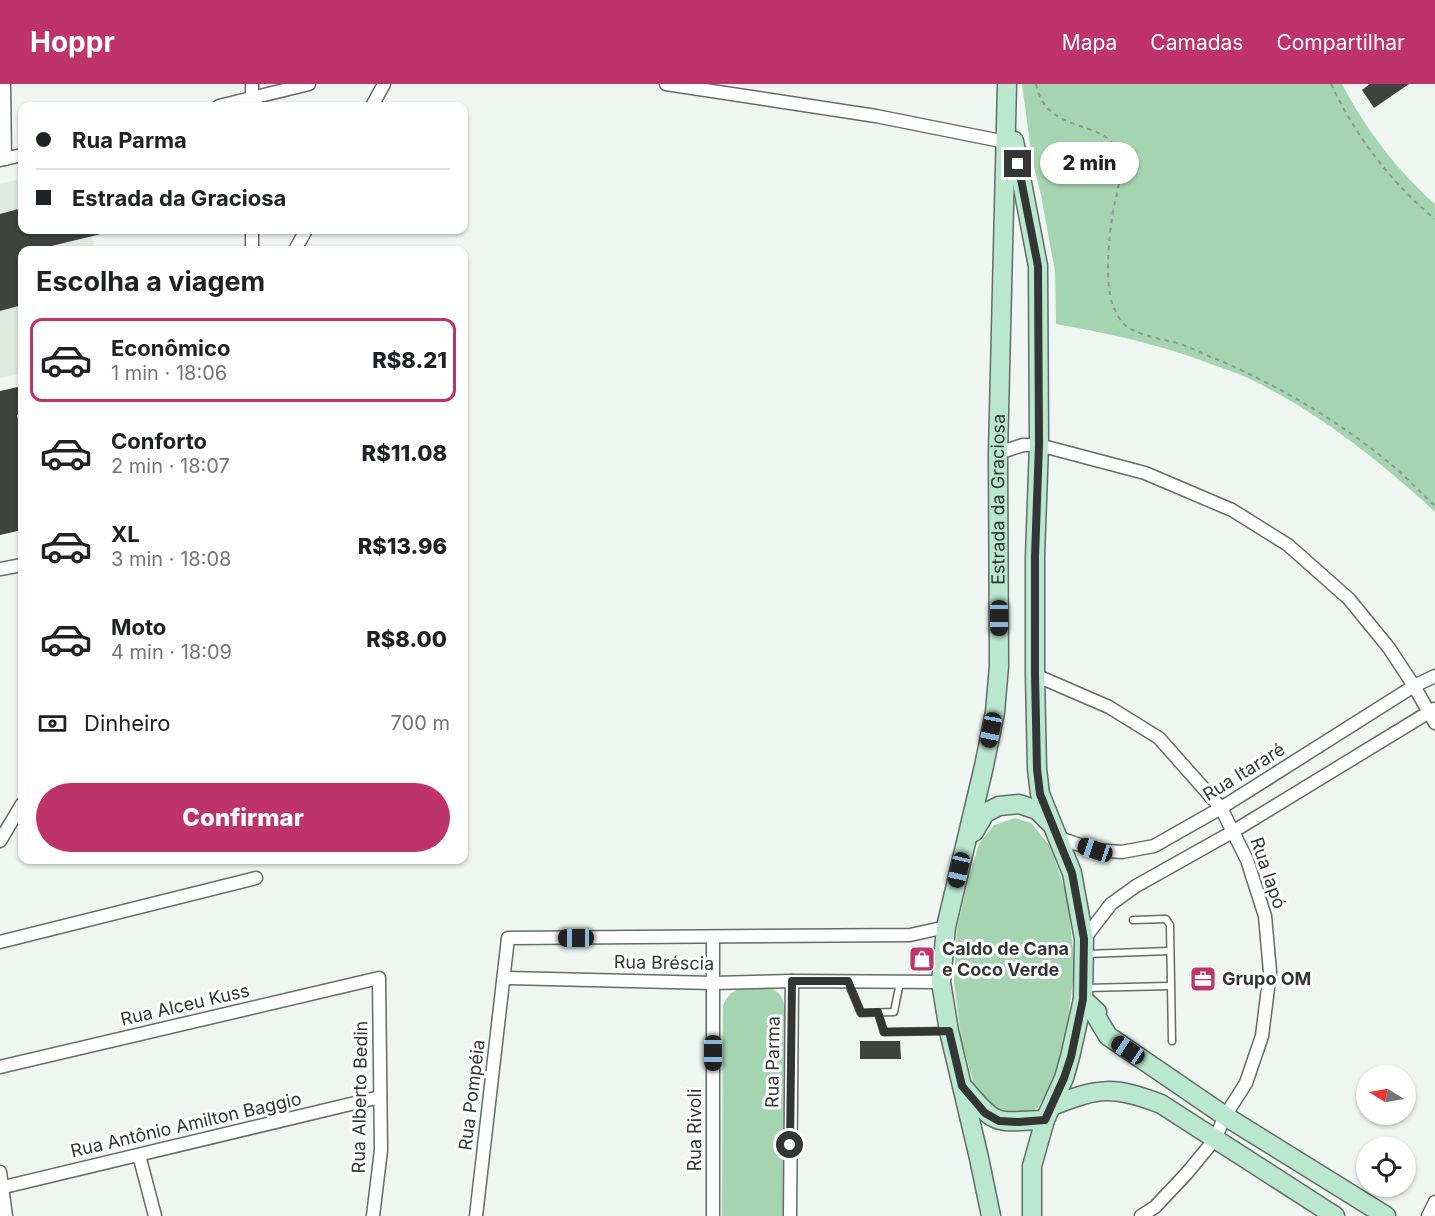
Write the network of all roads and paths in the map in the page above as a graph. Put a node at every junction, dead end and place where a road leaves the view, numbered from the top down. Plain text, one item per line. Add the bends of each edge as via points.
1 (4, 84) edge
2 (309, 84) edge
3 (384, 84) edge
4 (666, 84) edge
5 (1036, 84) edge
6 (1331, 84) edge
7 (1007, 91) edge
8 (252, 96) edge
9 (232, 102) edge
10 (374, 102) edge
11 (1010, 143) junction
12 (18, 156) edge
13 (2, 160) edge
14 (1435, 219) edge
15 (1039, 445) junction
16 (998, 453) junction
17 (1435, 506) edge
18 (18, 566) edge
19 (0, 569) edge
20 (1035, 675) junction
21 (1435, 675) edge
22 (1414, 686) junction
23 (1433, 715) edge
24 (1221, 808) junction
25 (18, 811) edge
26 (1234, 831) junction
27 (1056, 832) junction
28 (0, 841) edge
29 (964, 851) junction
30 (256, 878) dead end
31 (1133, 920) dead end
32 (946, 927) junction
33 (713, 937) junction
34 (0, 942) edge
35 (1084, 946) junction
36 (1169, 951) junction
37 (379, 978) joint
38 (504, 978) junction
39 (792, 981) junction
40 (848, 981) junction
41 (900, 982) junction
42 (941, 982) junction
43 (713, 983) junction
44 (1170, 986) junction
45 (1083, 994) junction
46 (878, 1012) junction
47 (949, 1031) junction
48 (1172, 1041) dead end
49 (0, 1067) edge
50 (962, 1086) junction
51 (380, 1097) junction
52 (1048, 1113) junction
53 (1225, 1116) junction
54 (1215, 1139) junction
55 (139, 1155) junction
56 (0, 1172) edge
57 (1, 1188) edge
58 (1435, 1202) edge
59 (6, 1216) edge
60 (155, 1216) edge
61 (373, 1216) edge
62 (477, 1216) edge
63 (713, 1216) edge
64 (790, 1216) edge
65 (991, 1216) edge
66 (1032, 1216) edge
67 (1141, 1216) edge
68 (1335, 1216) edge
69 (1386, 1216) edge
70 (1428, 1216) edge

1 - 13 street
2 - 8 street
3 - 10 street
4 - 11 street via 876,116
5 - 17 path via 1054,115 1105,136 1118,151 1109,284 1113,304 1126,326 1250,373 1320,413 1393,466
6 - 14 path via 1370,150
7 - 11 main road, Estrada da Graciosa
8 - 9 street
11 - 15 main road, Estrada da Graciosa via 1038,266
11 - 16 main road, Estrada da Graciosa
12 - 13 street
15 - 16 street via 1023,445
15 - 20 main road, Estrada da Graciosa
15 - 22 street via 1145,473 1232,510 1288,545 1349,599
16 - 29 main road, Estrada da Graciosa via 999,666 984,766
18 - 19 street
20 - 24 street, Rua Iapó via 1109,707 1159,738
20 - 27 main road, Estrada da Graciosa via 1040,794
21 - 22 street, Rua Itararé
22 - 23 street
22 - 24 street, Rua Itararé
23 - 26 street
24 - 26 street, Rua Iapó
24 - 27 street, Rua Itararé via 1154,846 1122,852 1095,850
25 - 28 street
26 - 35 street via 1120,897 1111,904
26 - 53 street, Rua Iapó via 1265,916 1270,972 1262,1036 1246,1083
27 - 29 main road via 1037,810 1019,804 999,806 985,813
27 - 35 main road, Estrada da Graciosa via 1072,873
29 - 32 main road, Estrada da Graciosa
30 - 34 street
31 - 36 lane via 1166,919 1170,925
32 - 33 street, Rua Bréscia via 910,935
32 - 42 main road, Estrada da Graciosa
33 - 38 street, Rua Bréscia via 508,938
33 - 43 street, Rua Rivoli
35 - 36 lane
35 - 45 main road, Estrada da Graciosa
36 - 44 lane
37 - 49 street, Rua Alceu Kuss
37 - 51 street, Rua Alberto Bedin
38 - 43 street, Rua Bréscia
38 - 62 street, Rua Pompéia
39 - 40 street, Rua Bréscia
39 - 43 street, Rua Bréscia
39 - 64 street, Rua Parma
40 - 41 street, Rua Bréscia
40 - 46 lane via 861,1013
41 - 42 street, Rua Bréscia
41 - 46 lane via 894,1012
42 - 47 main road, Estrada da Graciosa
43 - 63 street, Rua Rivoli
44 - 45 lane
44 - 48 lane
45 - 52 main road, Estrada da Graciosa via 1071,1057
45 - 53 main road via 1108,1036
46 - 47 lane via 884,1032
47 - 50 main road, Estrada da Graciosa
50 - 52 main road via 985,1113 999,1121 1019,1122
50 - 65 main road, Estrada da Graciosa
51 - 55 street, Rua Antônio Amilton Baggio
51 - 61 street, Rua Alberto Bedin via 381,1150
52 - 54 main road via 1099,1090 1130,1093 1161,1104
52 - 66 main road, Estrada da Graciosa via 1032,1166
53 - 54 street, Rua Iapó
53 - 69 main road
54 - 67 street, Rua Iapó via 1155,1207
54 - 68 main road
55 - 57 street, Rua Antônio Amilton Baggio
55 - 60 street
56 - 57 street
57 - 59 street
58 - 70 street

